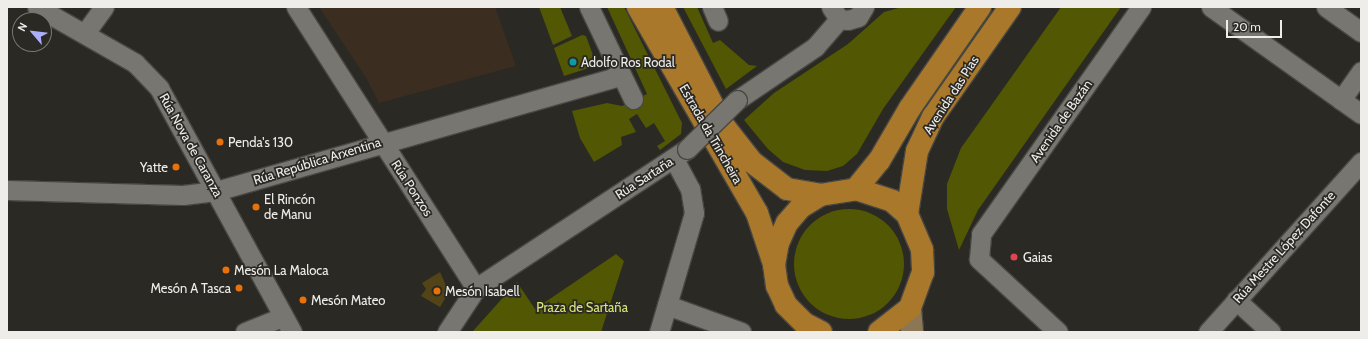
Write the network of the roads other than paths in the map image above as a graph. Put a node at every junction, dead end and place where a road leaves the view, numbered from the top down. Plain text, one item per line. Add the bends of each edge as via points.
1 (37, 7) edge
2 (104, 7) edge
3 (296, 7) edge
4 (589, 7) edge
5 (638, 7) edge
6 (662, 7) edge
7 (866, 7) edge
8 (980, 7) edge
9 (1010, 7) edge
10 (1141, 7) edge
11 (1326, 7) edge
12 (1222, 10) edge
13 (835, 13) edge
14 (1361, 32) edge
15 (85, 33) junction
16 (1361, 71) edge
17 (620, 76) junction
18 (633, 99) dead end
19 (1341, 100) junction
20 (1361, 114) edge
21 (383, 142) junction
22 (681, 154) junction
23 (1361, 162) edge
24 (856, 189) junction
25 (7, 190) edge
26 (216, 191) junction
27 (820, 195) junction
28 (907, 214) junction
29 (774, 265) junction
30 (476, 288) junction
31 (1236, 300) junction
32 (668, 305) junction
33 (910, 308) junction
34 (287, 324) edge
35 (793, 324) edge
36 (245, 332) edge
37 (447, 332) edge
38 (659, 332) edge
39 (741, 332) edge
40 (821, 332) edge
41 (879, 332) edge
42 (912, 332) edge
43 (1058, 332) edge
44 (1208, 332) edge
45 (1271, 332) edge

1 - 15 street, Rúa Nova de Caranza
2 - 15 street
3 - 21 street, Rúa Ponzos
4 - 17 street
5 - 29 highway, Estrada da Trincheira via 757,213
6 - 27 highway, Estrada da Trincheira via 723,125 752,162 787,189
7 - 13 street via 853,20
8 - 24 highway, Avenida das Pías via 910,108 879,161
9 - 28 highway, Avenida das Pías via 930,124 917,150
10 - 43 street, Avenida de Bazán via 981,234 979,259
11 - 14 street
12 - 19 street
13 - 22 street, Rúa Sartaña, bridge via 815,47 737,100
15 - 26 street, Rúa Nova de Caranza via 135,63 159,88
16 - 19 street
17 - 18 street
17 - 21 street, Rúa República Arxentina
19 - 20 street
21 - 26 street, Rúa República Arxentina
21 - 30 street, Rúa Ponzos
22 - 30 street, Rúa Sartaña
22 - 32 street via 694,213
23 - 31 street, Rúa Mestre López Dafonte
24 - 27 highway
24 - 28 highway via 892,201
25 - 26 street, Rúa República Arxentina via 183,195
26 - 34 street, Rúa Nova de Caranza
27 - 29 highway via 801,206 787,223 778,243
28 - 33 highway via 922,250 923,272
29 - 35 highway via 778,286
30 - 37 street, Rúa Sartaña
31 - 44 street, Rúa Mestre López Dafonte
31 - 45 street
32 - 38 street
32 - 39 street
33 - 41 highway via 892,325
33 - 42 main road
34 - 36 street
35 - 40 highway

